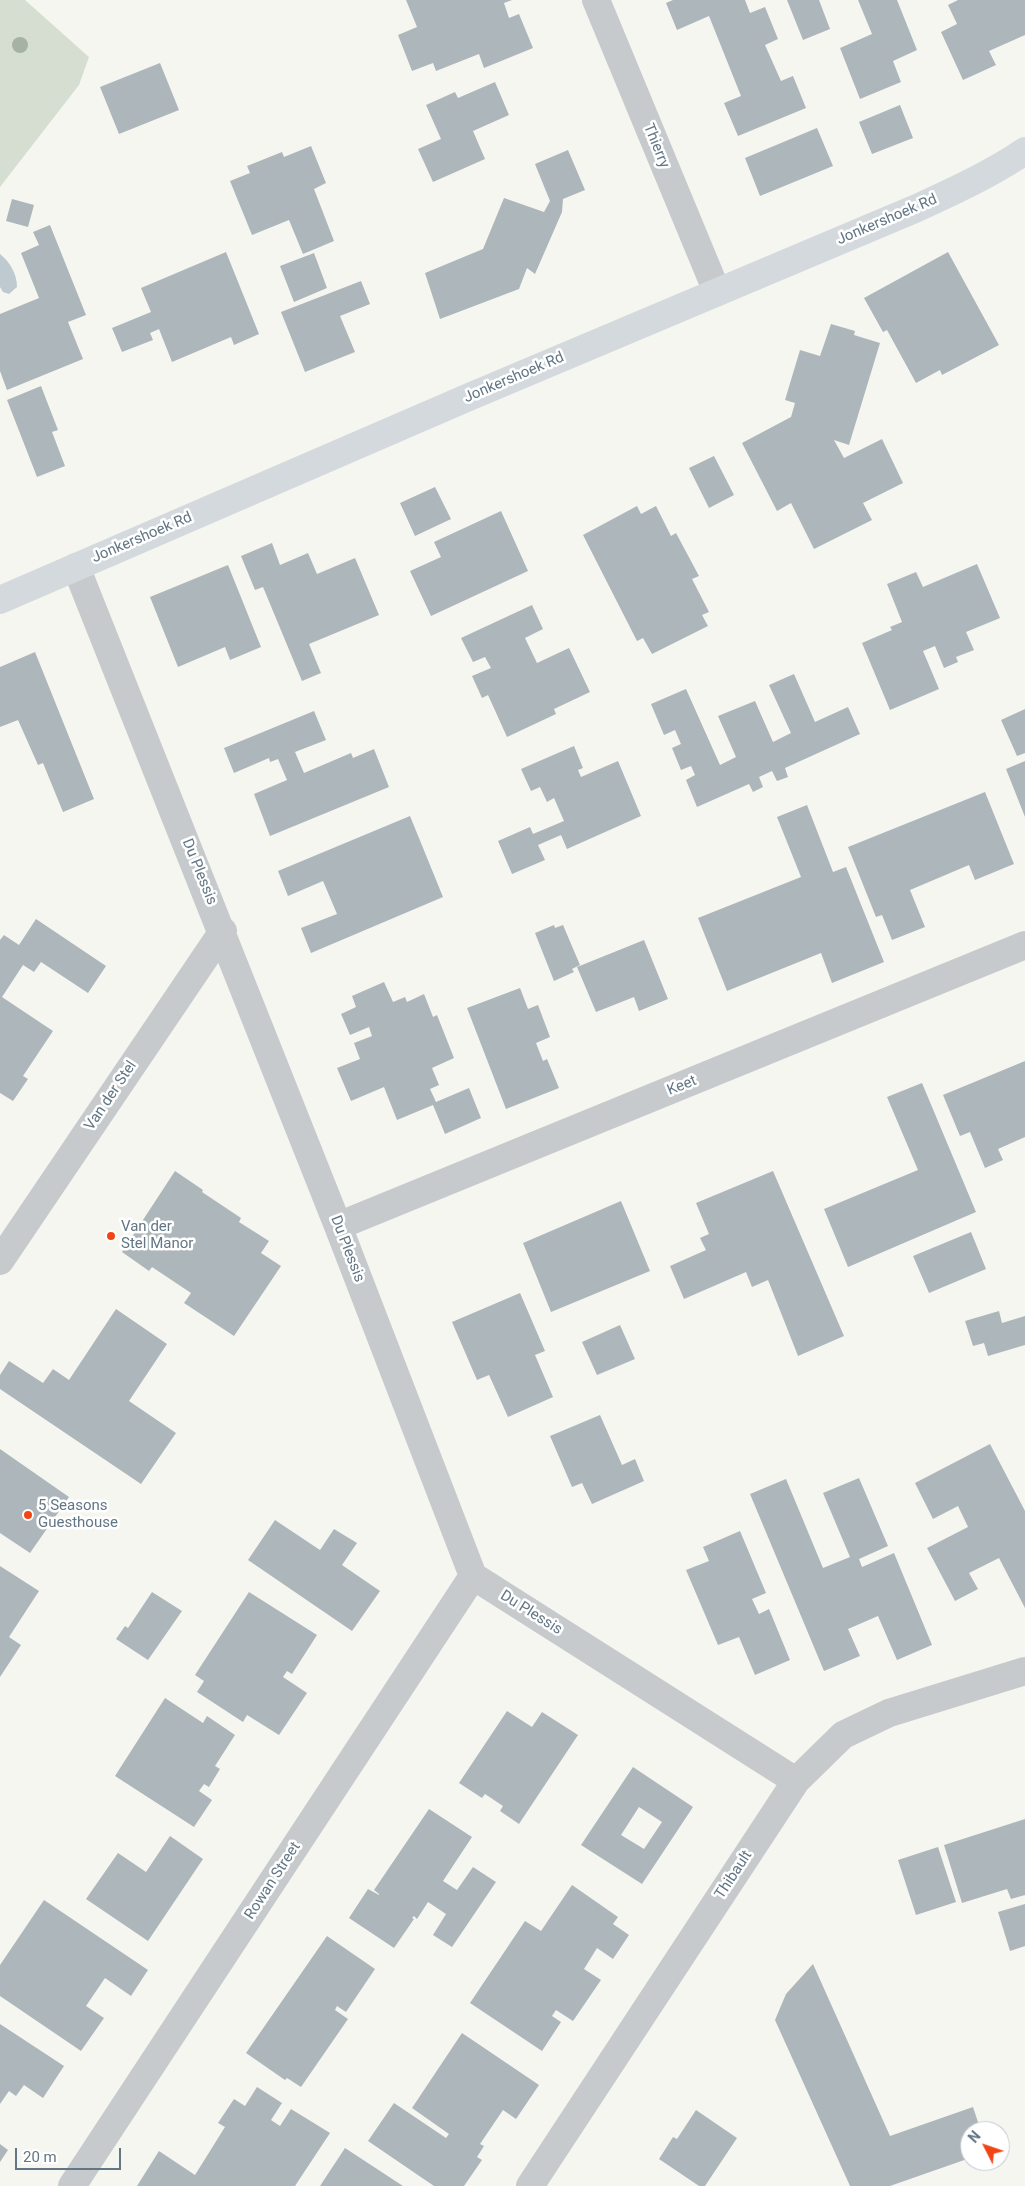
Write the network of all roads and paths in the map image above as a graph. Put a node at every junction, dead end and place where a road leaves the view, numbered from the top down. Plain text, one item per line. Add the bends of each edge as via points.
1 (596, 0) edge
2 (1025, 151) edge
3 (717, 292) junction
4 (76, 566) junction
5 (0, 600) edge
6 (223, 931) junction
7 (1025, 945) edge
8 (338, 1226) junction
9 (0, 1262) edge
10 (473, 1576) junction
11 (1025, 1671) edge
12 (796, 1781) junction
13 (72, 2186) edge
14 (530, 2186) edge

1 - 3 street, Thierry
2 - 3 street, Jonkershoek Rd via 953,192
3 - 4 street, Jonkershoek Rd
4 - 5 street, Jonkershoek Rd
4 - 6 street, Du Plessis
6 - 8 street, Du Plessis
6 - 9 street, Van der Stel
7 - 8 street, Keet
8 - 10 street, Du Plessis
10 - 12 street, Du Plessis
10 - 13 street, Rowan Street
11 - 12 street, Thibault via 889,1713 868,1723 844,1735
12 - 14 street, Thibault

